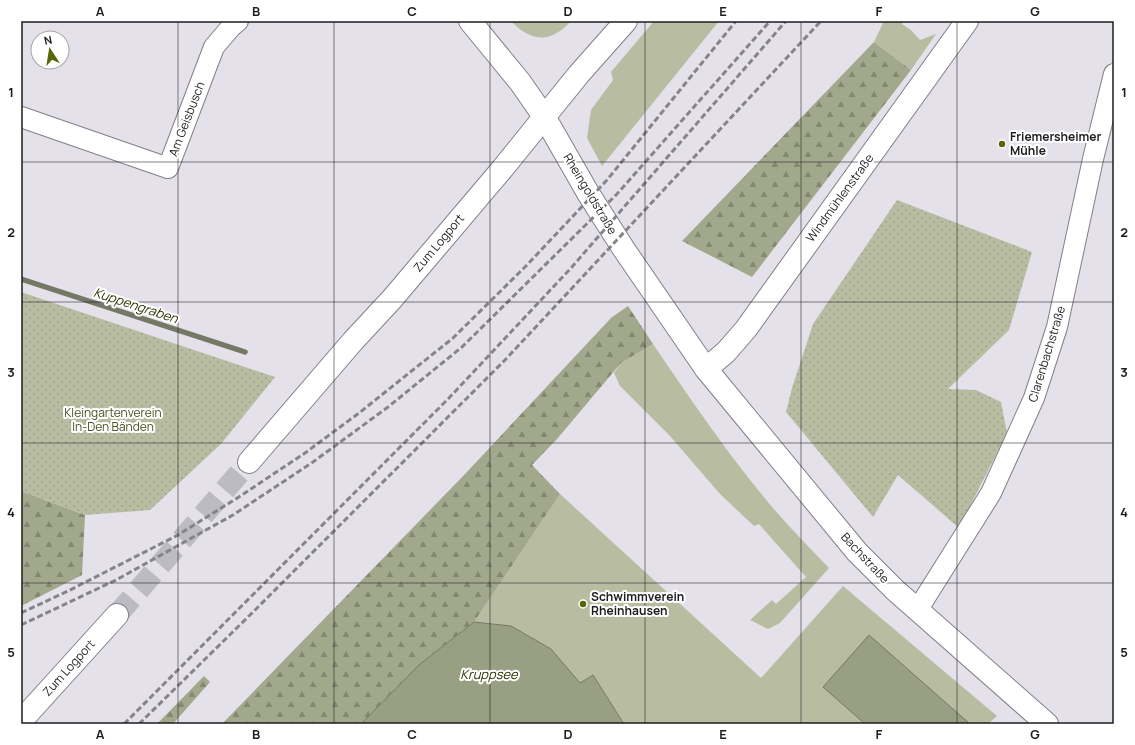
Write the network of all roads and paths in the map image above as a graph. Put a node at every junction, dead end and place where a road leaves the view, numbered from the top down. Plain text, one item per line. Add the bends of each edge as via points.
1 (238, 21) edge
2 (470, 21) edge
3 (626, 21) edge
4 (967, 21) edge
5 (1114, 74) edge
6 (21, 117) edge
7 (544, 118) junction
8 (706, 369) junction
9 (250, 462) tunnel mouth
10 (918, 609) junction
11 (118, 615) tunnel mouth
12 (21, 721) edge
13 (1047, 724) edge

1 - 6 street, Am Geisbusch via 214,47 168,168
2 - 7 street, Rheingoldstraße via 520,82
3 - 7 street, Zum Logport
4 - 8 street, Windmühlenstraße via 746,329 726,352
5 - 10 street, Clarenbachstraße via 1057,327 1034,398 991,493
7 - 8 street, Rheingoldstraße via 623,248
7 - 9 street, Zum Logport via 392,299
8 - 10 street, Bachstraße via 857,552
10 - 13 street, Bachstraße
11 - 12 street, Zum Logport

